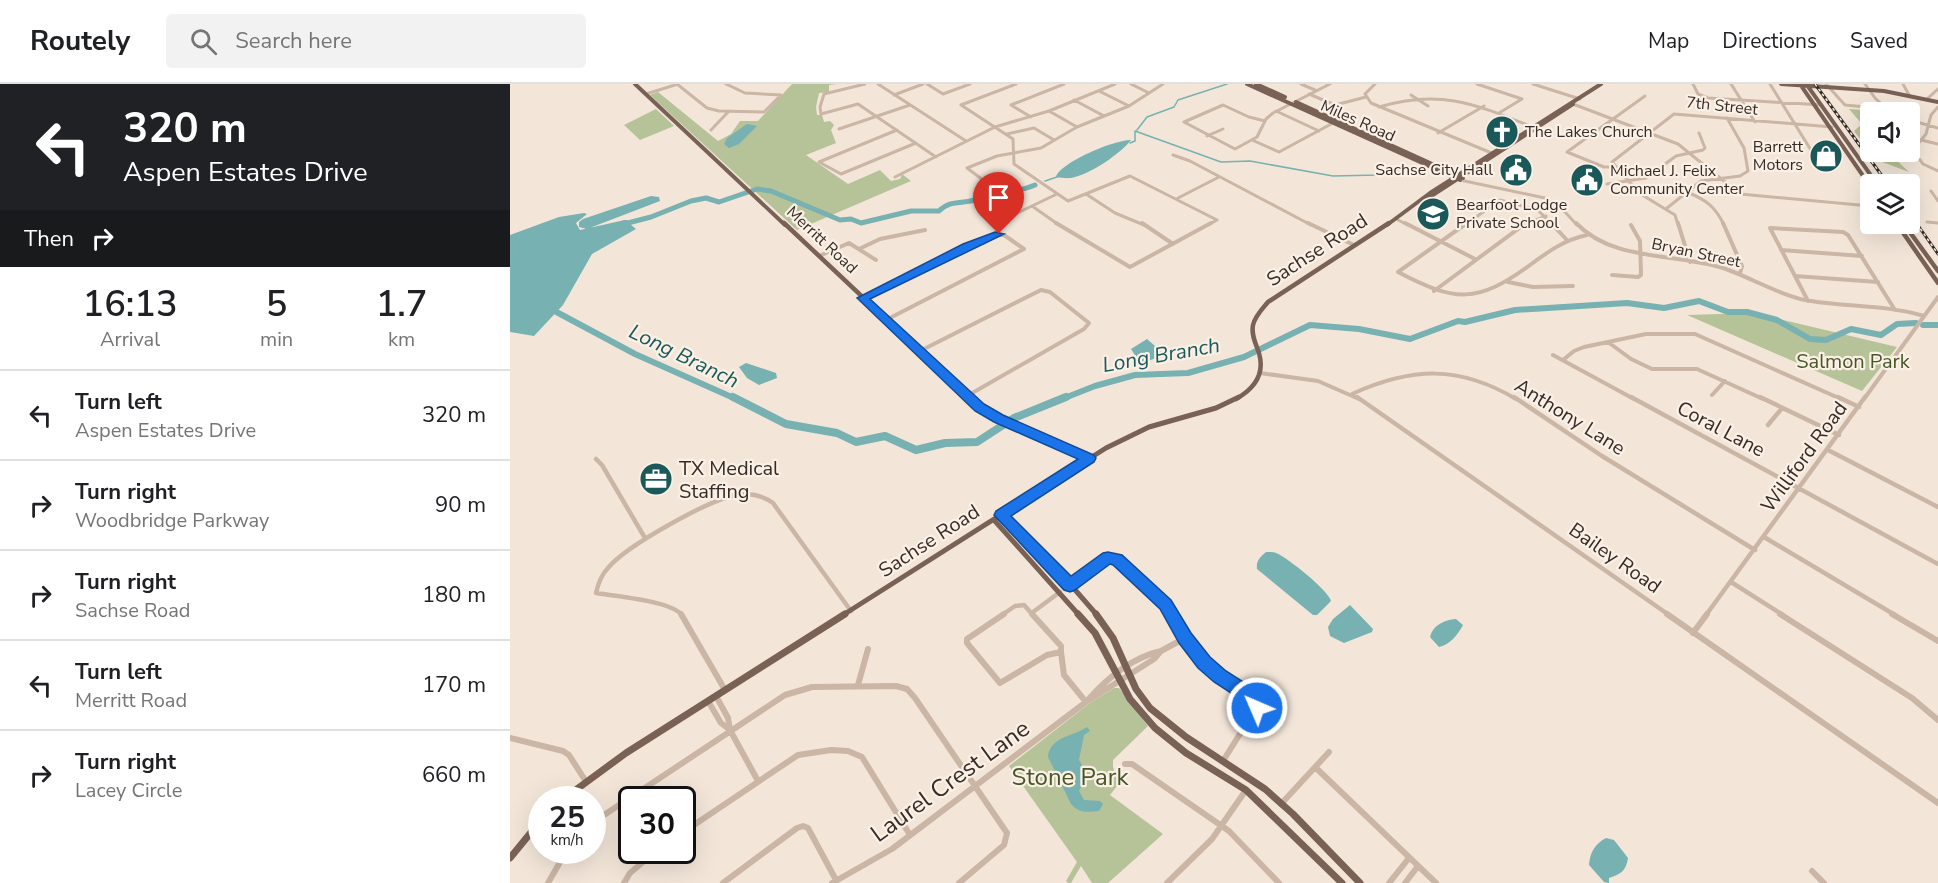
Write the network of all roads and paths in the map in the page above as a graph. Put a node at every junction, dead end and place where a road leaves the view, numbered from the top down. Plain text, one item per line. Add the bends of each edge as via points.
1 (635, 84) edge
2 (675, 84) edge
3 (726, 84) edge
4 (865, 84) edge
5 (878, 84) edge
6 (925, 84) edge
7 (970, 84) edge
8 (1016, 84) edge
9 (1064, 84) edge
10 (1115, 84) edge
11 (1131, 84) edge
12 (1163, 84) edge
13 (1247, 84) edge
14 (1256, 84) edge
15 (1301, 84) edge
16 (1330, 84) edge
17 (1375, 84) edge
18 (1477, 84) edge
19 (1533, 84) edge
20 (1549, 84) edge
21 (1604, 84) edge
22 (1693, 84) edge
23 (1731, 84) edge
24 (1770, 84) edge
25 (1781, 84) edge
26 (1903, 84) edge
27 (1058, 85) edge
28 (1805, 85) edge
29 (1828, 86) edge
30 (1544, 87) junction
31 (1868, 87) edge
32 (1938, 89) edge
33 (1315, 90) junction
34 (1099, 91) junction
35 (1149, 93) junction
36 (646, 94) junction
37 (1309, 94) junction
38 (1909, 94) junction
39 (894, 95) junction
40 (1411, 95) junction
41 (1450, 95) dead end
42 (1645, 96) dead end
43 (1366, 97) junction
44 (1460, 97) dead end
45 (1928, 98) junction
46 (1580, 99) junction
47 (1074, 100) junction
48 (1741, 100) junction
49 (1938, 101) edge
50 (1880, 102) edge
51 (1293, 103) junction
52 (1782, 103) junction
53 (1573, 104) junction
54 (910, 105) junction
55 (1815, 105) junction
56 (1822, 105) junction
57 (1129, 106) junction
58 (1428, 106) dead end
59 (1484, 106) junction
60 (1379, 107) junction
61 (1860, 107) edge
62 (1938, 107) edge
63 (729, 111) junction
64 (1049, 111) junction
65 (1276, 111) junction
66 (1499, 113) junction
67 (1104, 116) junction
68 (878, 117) junction
69 (1031, 117) junction
70 (1727, 118) junction
71 (1614, 120) junction
72 (1265, 121) junction
73 (1755, 122) junction
74 (1333, 123) junction
75 (1920, 123) edge
76 (1795, 124) junction
77 (1829, 126) junction
78 (1929, 126) junction
79 (995, 127) junction
80 (1077, 127) junction
81 (1837, 127) junction
82 (1535, 128) junction
83 (1938, 128) edge
84 (838, 129) dead end
85 (1223, 129) dead end
86 (711, 130) dead end
87 (897, 130) junction
88 (1319, 131) junction
89 (1438, 133) junction
90 (1650, 133) junction
91 (1699, 133) dead end
92 (1006, 134) junction
93 (1208, 136) junction
94 (1368, 137) junction
95 (1054, 140) junction
96 (1252, 140) junction
97 (1921, 140) junction
98 (966, 141) junction
99 (916, 143) junction
100 (1938, 144) edge
101 (1841, 145) junction
102 (1850, 146) junction
103 (1014, 153) junction
104 (1690, 153) junction
105 (1173, 155) dead end
106 (1495, 155) junction
107 (1814, 155) dead end
108 (937, 158) junction
109 (1614, 167) junction
110 (1938, 171) edge
111 (1862, 174) edge
112 (1870, 174) edge
113 (895, 177) dead end
114 (1219, 177) junction
115 (1718, 177) junction
116 (1459, 178) junction
117 (1629, 182) junction
118 (1607, 184) dead end
119 (986, 186) dead end
120 (1931, 191) dead end
121 (1687, 192) junction
122 (1057, 194) junction
123 (1086, 194) junction
124 (1178, 198) junction
125 (1938, 201) edge
126 (1860, 205) edge
127 (1032, 206) junction
128 (1416, 206) joint
129 (1667, 208) junction
130 (1009, 216) dead end
131 (1546, 216) junction
132 (1396, 219) junction
133 (1927, 222) dead end
134 (1938, 223) edge
135 (1631, 225) dead end
136 (925, 230) dead end
137 (1904, 234) edge
138 (1912, 234) edge
139 (1587, 235) junction
140 (1566, 239) junction
141 (1441, 242) junction
142 (1173, 244) junction
143 (1354, 245) junction
144 (859, 249) junction
145 (1781, 250) junction
146 (1641, 254) junction
147 (819, 256) junction
148 (1862, 256) junction
149 (1475, 259) junction
150 (876, 260) dead end
151 (1690, 262) junction
152 (1938, 271) edge
153 (1740, 273) junction
154 (1612, 275) dead end
155 (1795, 276) junction
156 (1508, 282) junction
157 (1878, 282) junction
158 (1938, 283) edge
159 (1573, 286) dead end
160 (1434, 291) junction
161 (863, 298) junction
162 (1938, 298) edge
163 (1808, 301) junction
164 (1895, 310) junction
165 (1924, 316) junction
166 (886, 320) junction
167 (1608, 342) junction
168 (920, 351) junction
169 (1553, 355) dead end
170 (1563, 360) junction
171 (1260, 373) junction
172 (1725, 381) junction
173 (1352, 394) junction
174 (1712, 395) dead end
175 (967, 396) junction
176 (1859, 407) junction
177 (1782, 408) junction
178 (1768, 425) dead end
179 (1839, 435) junction
180 (1828, 450) junction
181 (1090, 458) junction
182 (596, 459) dead end
183 (1800, 489) junction
184 (1938, 507) edge
185 (1001, 515) junction
186 (994, 520) junction
187 (1764, 537) junction
188 (645, 538) junction
189 (1755, 550) junction
190 (1938, 564) edge
191 (1731, 582) junction
192 (1070, 585) junction
193 (1060, 592) junction
194 (851, 610) junction
195 (1033, 612) junction
196 (1693, 633) junction
197 (1185, 638) junction
198 (1938, 641) edge
199 (868, 649) dead end
200 (1161, 651) junction
201 (1062, 652) junction
202 (1125, 668) junction
203 (1117, 674) junction
204 (1128, 676) junction
205 (1120, 681) junction
206 (858, 685) junction
207 (725, 690) junction
208 (716, 696) junction
209 (708, 701) junction
210 (1086, 702) junction
211 (1938, 720) edge
212 (730, 730) junction
213 (510, 738) edge
214 (1329, 752) dead end
215 (1223, 761) junction
216 (1125, 764) dead end
217 (1315, 768) junction
218 (585, 780) junction
219 (758, 781) junction
220 (578, 786) edge
221 (976, 788) junction
222 (1246, 790) junction
223 (1938, 803) edge
224 (1281, 804) junction
225 (606, 814) edge
226 (696, 823) edge
227 (1221, 825) junction
228 (910, 835) junction
229 (528, 836) edge
230 (510, 858) edge
231 (1409, 858) junction
232 (559, 864) edge
233 (641, 864) edge
234 (1418, 866) junction
235 (1812, 871) dead end
236 (834, 881) edge
237 (548, 883) edge
238 (624, 883) edge
239 (723, 883) edge
240 (959, 883) edge
241 (1167, 883) edge
242 (1280, 883) edge
243 (1342, 883) edge
244 (1360, 883) edge
245 (1389, 883) edge
246 (1405, 883) edge
247 (1436, 883) edge
248 (1824, 883) edge

1 - 36 main road, Merritt Road
2 - 36 street
2 - 63 street via 702,106
3 - 63 street via 746,94 781,95 765,112
4 - 68 street via 824,94 821,114 858,104
5 - 39 street
6 - 7 street via 943,94
6 - 39 street
8 - 79 street via 962,105
9 - 27 street
10 - 34 street
11 - 35 street
12 - 35 street
13 - 51 main road, Miles Road
14 - 51 main road, Miles Road
15 - 33 street
16 - 33 street
17 - 43 street via 1366,91
18 - 66 street via 1522,99
19 - 30 street
20 - 30 street
21 - 46 main road, Sachse Road
22 - 48 street via 1702,97
23 - 48 street
24 - 52 street
25 - 28 main road
26 - 38 street
27 - 69 street via 1011,105
28 - 29 main road
28 - 55 main road
28 - 56 main road
29 - 31 main road
29 - 61 street via 1848,106
30 - 46 street
31 - 38 main road
31 - 50 street
32 - 45 street
33 - 37 street
34 - 47 street
34 - 57 street
35 - 57 street
36 - 147 main road, Merritt Road
37 - 43 street via 1335,105
37 - 51 street
38 - 45 main road
39 - 54 street
40 - 41 street
40 - 58 street
40 - 60 street
42 - 71 street
43 - 60 street
44 - 59 street
45 - 49 main road
46 - 53 main road, Sachse Road
47 - 64 street
47 - 67 street
48 - 52 street
48 - 73 street
51 - 65 street
51 - 74 main road, Miles Road
51 - 94 main road, Miles Road
52 - 55 street
52 - 76 street
53 - 71 street
53 - 82 main road, Sachse Road
54 - 68 street
54 - 98 street
55 - 56 street
55 - 77 main road
56 - 81 main road
57 - 67 street
59 - 66 street
59 - 89 street
60 - 89 street
62 - 78 street
63 - 86 street
64 - 69 street
64 - 80 street
65 - 72 street
65 - 88 street
66 - 82 street
67 - 80 street
68 - 84 street
68 - 87 street
69 - 79 street
70 - 73 street, 7th Street
70 - 90 street, 7th Street via 1674,114
70 - 115 street via 1743,148 1748,171 1740,176
71 - 90 street
71 - 109 street via 1567,153
72 - 93 street via 1222,105 1184,122
72 - 96 street via 1262,131
73 - 76 street, 7th Street
74 - 88 street
74 - 94 main road, Miles Road
75 - 78 street
76 - 77 street, 7th Street
76 - 107 street
77 - 81 street, 7th Street
77 - 101 main road
78 - 83 street
78 - 97 street
79 - 92 street
79 - 98 street
80 - 95 street
81 - 102 main road
82 - 106 main road, Sachse Road
85 - 93 street
87 - 99 street
87 - 99 street via 819,161 839,174
88 - 96 street via 1279,152
89 - 106 street
90 - 104 street
90 - 109 street, 7th Street via 1615,158
91 - 104 street via 1705,148
92 - 95 street via 1034,128
92 - 103 street via 1013,139
93 - 96 street via 1233,149
94 - 116 main road, Miles Road
95 - 103 street via 1041,148
97 - 100 street
97 - 110 street via 1913,154
98 - 108 street
99 - 108 street
101 - 102 main road
101 - 111 main road
102 - 112 main road
103 - 119 street via 967,168
103 - 122 street via 1017,167
104 - 115 street
104 - 117 street via 1672,158 1646,178
105 - 114 street
106 - 116 main road, Sachse Road
108 - 113 street
109 - 117 street
114 - 124 street
114 - 143 street
115 - 121 street via 1701,181
115 - 126 street via 1736,193 1747,196
116 - 128 main road, Sachse Road
116 - 139 street, Bryan Street via 1552,202
117 - 118 street
117 - 129 street via 1644,198
120 - 125 street
121 - 129 street
121 - 153 street via 1717,210 1742,266
122 - 123 street via 1068,201
122 - 127 street
123 - 124 street via 1127,176
123 - 142 street
124 - 142 street via 1217,220
127 - 130 street
127 - 142 street via 1127,267
128 - 132 main road, Sachse Road
129 - 151 street via 1675,215
131 - 140 street
131 - 141 street via 1533,208 1500,200
131 - 149 street via 1524,224
132 - 141 street
132 - 143 main road, Sachse Road
133 - 134 street
135 - 146 street via 1636,229
136 - 144 street via 880,239
137 - 158 main road
138 - 152 main road
139 - 140 street
139 - 146 street, Bryan Street via 1606,246
140 - 156 street
141 - 149 street
141 - 160 street via 1398,272
143 - 171 main road, Sachse Road via 1262,307 1253,324
144 - 147 street via 847,243
144 - 150 street
145 - 148 street
145 - 148 street via 1772,227 1848,235
145 - 155 street
146 - 151 street, Bryan Street
146 - 154 street via 1641,276
147 - 161 main road, Merritt Road
148 - 157 street
149 - 160 street
151 - 153 street, Bryan Street
153 - 163 street, Bryan Street
155 - 157 street
155 - 163 street
156 - 159 street via 1523,287
156 - 160 street via 1465,295
157 - 164 street
161 - 166 main road, Merritt Road
161 - 166 street via 997,235 1004,235 1024,249
162 - 165 street, Williford Road
163 - 164 street, Bryan Street
164 - 165 street, Bryan Street
165 - 176 street, Williford Road
166 - 168 main road, Merritt Road
167 - 170 street via 1584,346
167 - 172 street via 1652,369 1686,366
167 - 176 street via 1646,334 1695,334
168 - 175 main road, Merritt Road
168 - 175 street via 1041,290 1050,292 1089,323
169 - 170 street, Coral Lane
170 - 183 street, Coral Lane
171 - 173 street, Bailey Road via 1318,381
171 - 181 main road, Sachse Road via 1252,387 1238,398 1138,432
172 - 174 street
172 - 177 street
173 - 189 street, Anthony Lane via 1381,382 1443,373 1481,381
173 - 196 street, Bailey Road
175 - 181 main road, Merritt Road via 998,418
176 - 179 street, Williford Road
177 - 178 street
177 - 179 street
179 - 180 street, Williford Road
180 - 183 street, Williford Road
180 - 184 street
181 - 185 main road, Sachse Road
182 - 188 street
183 - 187 street, Williford Road
183 - 190 street, Coral Lane
185 - 186 main road, Sachse Road
185 - 192 main road
186 - 193 main road
186 - 194 main road, Sachse Road
187 - 189 street, Williford Road
187 - 198 street
188 - 194 street via 717,500 760,495 777,508
188 - 207 street via 610,565 596,593 679,611
189 - 191 street, Williford Road
191 - 196 street, Williford Road
191 - 211 street via 1912,698
192 - 197 street via 1108,558 1115,558 1166,604
192 - 202 main road via 1113,637
193 - 195 street
193 - 203 main road via 1095,633
194 - 207 main road, Sachse Road
195 - 201 street
195 - 201 street via 1024,605 1015,606 971,636 967,643 1003,683 1047,655
196 - 223 street, Bailey Road
197 - 200 street
197 - 215 street via 1212,671 1257,702
199 - 206 street
200 - 202 street, Laurel Crest Lane via 1151,652
200 - 204 street, Laurel Crest Lane
201 - 210 street via 1064,675
202 - 203 street, Laurel Crest Lane
202 - 204 main road
203 - 205 main road
203 - 210 street, Laurel Crest Lane
204 - 205 street, Laurel Crest Lane
204 - 215 main road via 1163,721
205 - 210 street, Laurel Crest Lane
205 - 222 main road via 1130,699 1167,739
206 - 212 street via 795,691
206 - 221 street via 907,689
207 - 208 main road, Sachse Road
208 - 209 main road, Sachse Road
208 - 212 street
209 - 212 street via 720,723
209 - 218 main road, Sachse Road
210 - 221 street, Laurel Crest Lane
212 - 219 street
212 - 225 street
213 - 218 street via 567,753
214 - 217 street
215 - 224 main road
216 - 227 street via 1132,764
217 - 224 street
217 - 231 street
218 - 220 main road, Sachse Road
219 - 226 street
219 - 228 street via 798,755 855,753 862,757
221 - 228 street, Laurel Crest Lane
221 - 240 street via 1007,839
222 - 227 street
222 - 243 main road
224 - 244 main road
227 - 241 street via 1207,845
227 - 242 street
228 - 236 street, Laurel Crest Lane
229 - 230 main road
231 - 234 street
231 - 245 street
232 - 237 street
233 - 238 street
234 - 246 street
234 - 247 street
235 - 248 street
236 - 239 street via 808,828 803,826

